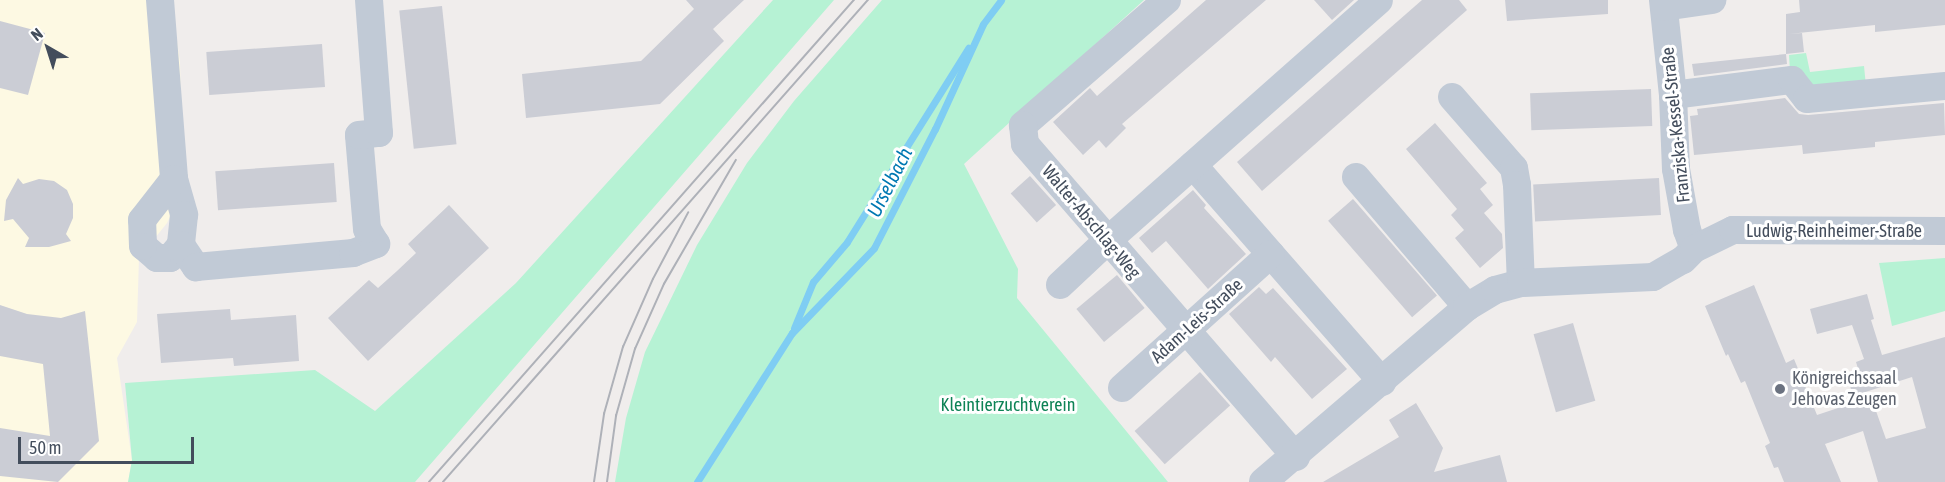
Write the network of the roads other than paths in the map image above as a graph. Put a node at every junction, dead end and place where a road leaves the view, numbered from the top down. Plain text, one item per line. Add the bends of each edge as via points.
1 (160, 0) edge
2 (369, 0) edge
3 (1167, 0) edge
4 (1379, 0) edge
5 (1712, 0) edge
6 (1664, 3) edge
7 (1945, 86) edge
8 (1673, 95) junction
9 (1452, 97) dead end
10 (1193, 165) junction
11 (1356, 177) dead end
12 (174, 179) junction
13 (1945, 231) edge
14 (1107, 241) junction
15 (182, 245) junction
16 (1694, 249) junction
17 (1271, 254) junction
18 (1521, 284) junction
19 (1060, 285) dead end
20 (1467, 307) junction
21 (1185, 332) junction
22 (1382, 382) junction
23 (1122, 388) dead end
24 (1296, 457) junction
25 (1263, 482) edge

1 - 12 street
2 - 15 street via 379,134 359,135 367,229 376,244 352,253 196,267
3 - 14 street, Walter-Abschlag-Weg via 1023,125 1025,144
4 - 10 street
5 - 6 street
6 - 8 street, Franziska-Kessel-Straße
7 - 8 street via 1807,99 1792,80
8 - 16 street, Franziska-Kessel-Straße via 1676,169
9 - 18 street via 1514,168
10 - 14 street
10 - 17 street
11 - 20 street
12 - 15 street via 184,215
12 - 15 street via 142,220 143,246 157,258 170,258
13 - 16 street, Ludwig-Reinheimer-Straße via 1733,230
14 - 19 street
14 - 21 street, Walter-Abschlag-Weg
16 - 18 street, Ludwig-Reinheimer-Straße via 1653,277
17 - 21 street, Adam-Leis-Straße
17 - 22 street
18 - 20 street, Ludwig-Reinheimer-Straße via 1495,290
20 - 22 street, Ludwig-Reinheimer-Straße
21 - 23 street, Adam-Leis-Straße
21 - 24 street, Walter-Abschlag-Weg
22 - 24 street, Ludwig-Reinheimer-Straße
24 - 25 street, Ludwig-Reinheimer-Straße

